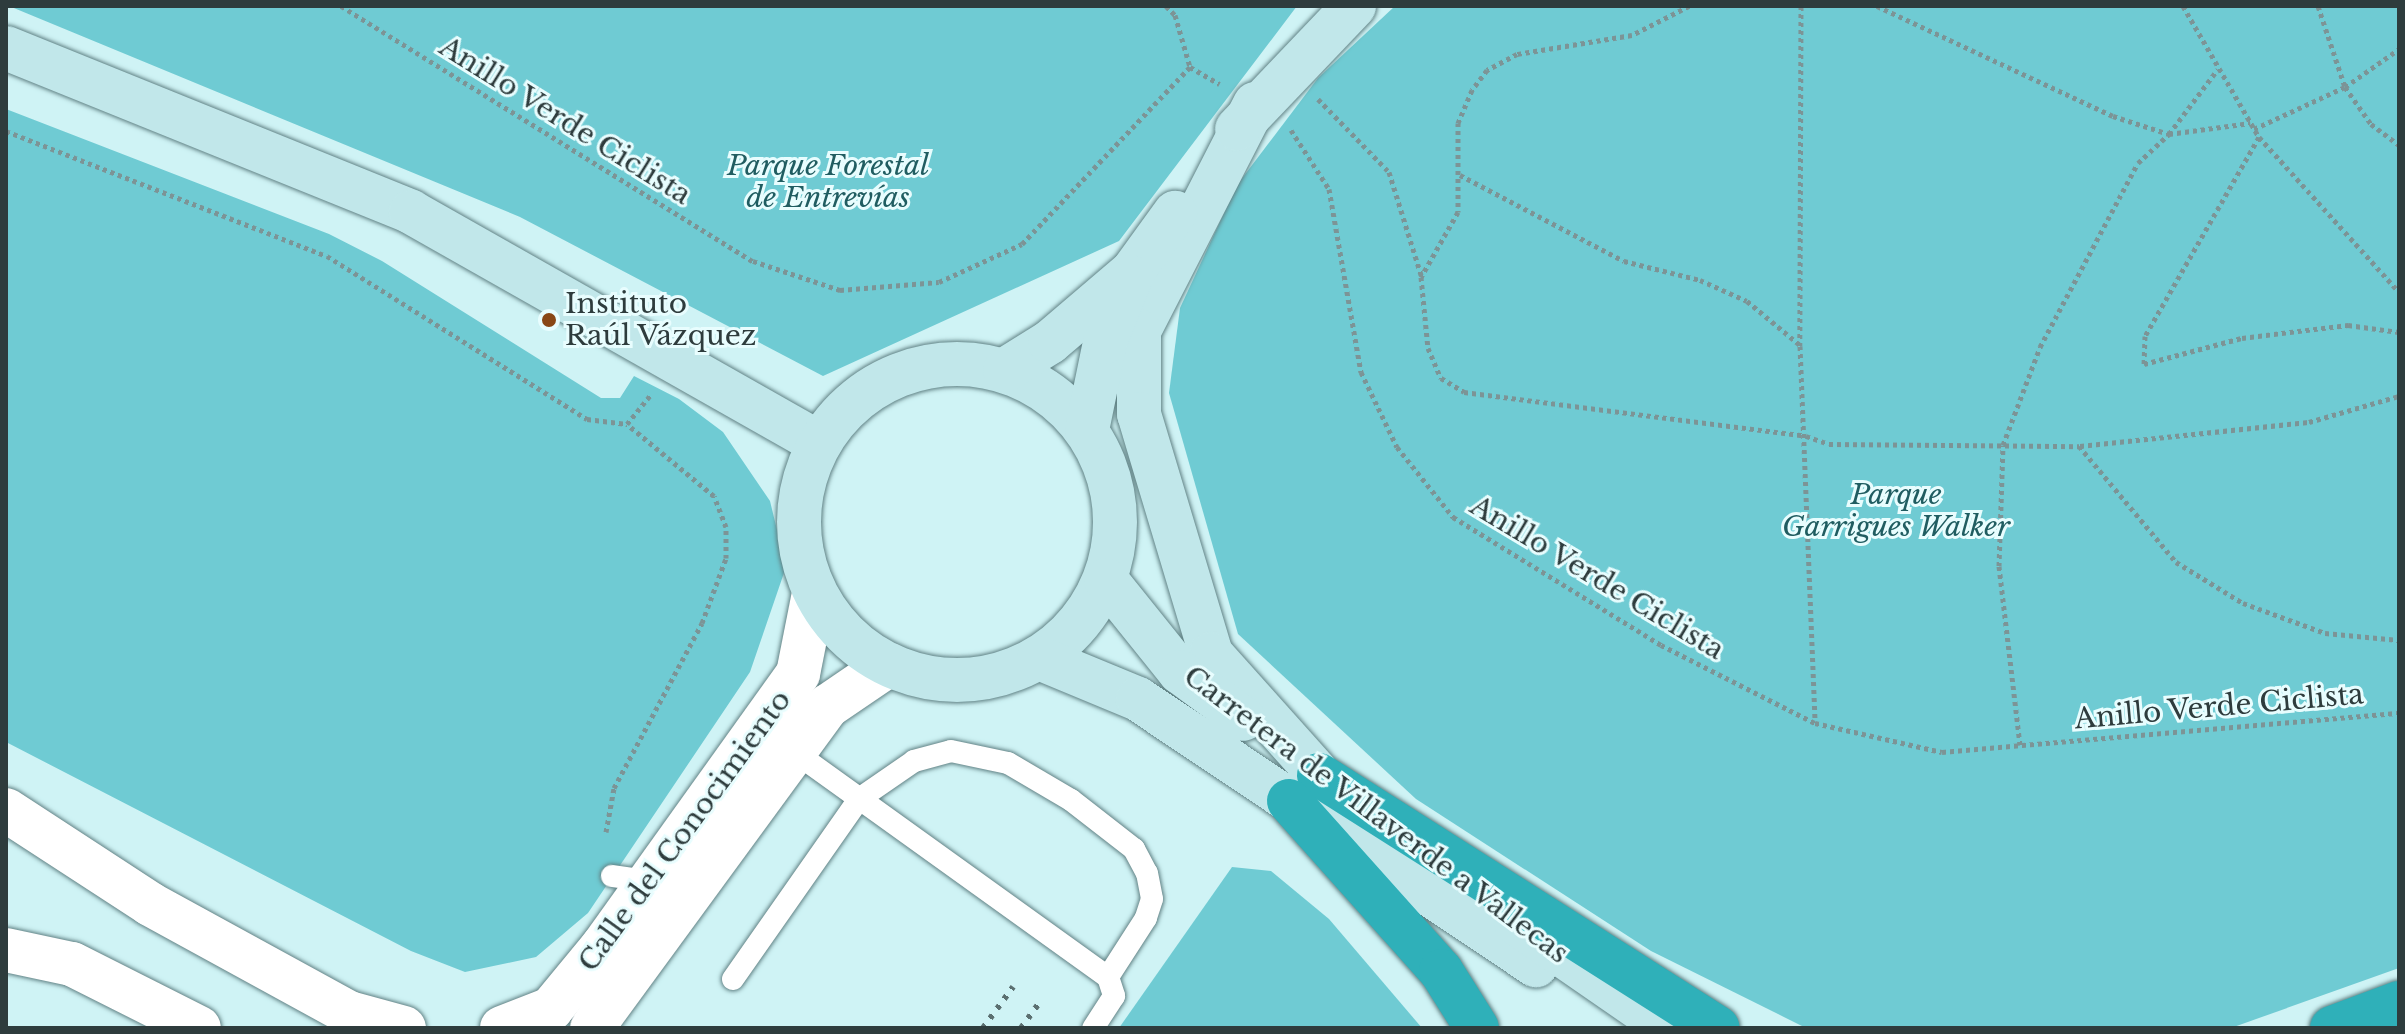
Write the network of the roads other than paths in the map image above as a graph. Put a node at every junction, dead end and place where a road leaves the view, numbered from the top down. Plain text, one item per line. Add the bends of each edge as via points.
1 (1354, 6) edge
2 (6, 48) edge
3 (1255, 104) junction
4 (1133, 271) junction
5 (1005, 370) junction
6 (1087, 430) junction
7 (818, 442) junction
8 (1106, 580) junction
9 (814, 593) junction
10 (1039, 658) junction
11 (888, 665) junction
12 (776, 739) junction
13 (1304, 788) junction
14 (859, 799) junction
15 (6, 810) edge
16 (6, 950) edge
17 (1108, 977) junction
18 (733, 979) dead end
19 (2399, 1003) edge
20 (199, 1028) edge
21 (404, 1028) edge
22 (502, 1028) edge
23 (592, 1028) edge
24 (1093, 1028) edge
25 (1477, 1028) edge
26 (1626, 1028) edge
27 (1668, 1028) edge
28 (1718, 1028) edge
29 (2332, 1028) edge

1 - 3 main road
2 - 7 main road via 411,212
3 - 4 main road
3 - 13 main road via 1139,331 1139,414 1211,654
4 - 5 main road via 1050,342
4 - 6 main road via 1105,342
5 - 6 main road via 1051,394
5 - 7 main road via 952,363 899,373 853,401
6 - 8 main road via 1110,477 1116,529
7 - 9 main road via 800,491 799,530
8 - 10 main road via 1079,624
8 - 13 main road, Carretera de Villaverde a Vallecas via 1180,672
9 - 11 main road via 845,635
9 - 12 street, Calle del Conocimiento via 798,674
10 - 11 main road via 991,677 939,679
10 - 13 main road, Carretera de Villaverde a Vallecas via 1138,699
11 - 12 street, Calle del Conocimiento
12 - 14 lane
12 - 22 street, Calle del Conocimiento via 630,878 576,982 551,1009
12 - 23 street, Calle del Conocimiento
13 - 25 highway via 1441,971
13 - 26 main road, Carretera de Villaverde a Vallecas
13 - 27 main road, Carretera de Villaverde a Vallecas via 1484,901
13 - 28 highway
14 - 17 lane
14 - 17 lane via 914,761 951,751 1008,763 1071,800 1134,849 1147,873 1152,899 1146,918
14 - 18 lane
15 - 21 street via 150,904 283,977 349,1013
16 - 20 street via 72,964
17 - 24 lane via 1114,996
19 - 29 highway

